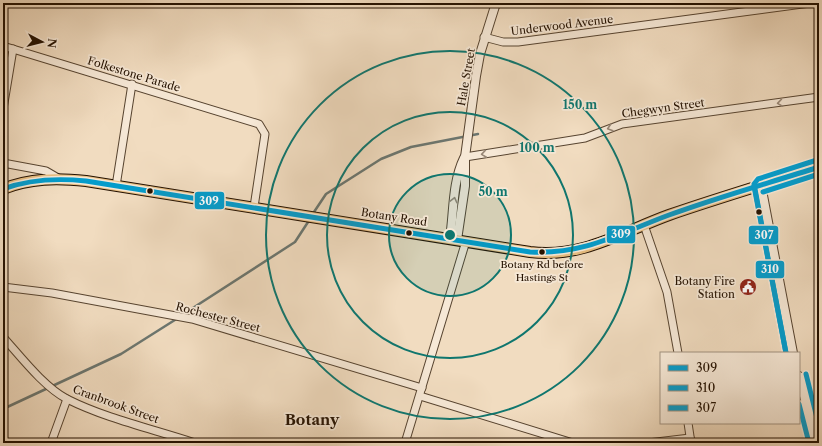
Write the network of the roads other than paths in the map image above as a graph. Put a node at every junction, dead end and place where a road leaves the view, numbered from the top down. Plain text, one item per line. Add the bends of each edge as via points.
1 (496, 3) edge
2 (810, 3) edge
3 (484, 37) junction
4 (3, 46) edge
5 (13, 49) junction
6 (132, 84) junction
7 (819, 97) edge
8 (3, 109) edge
9 (464, 157) junction
10 (3, 163) edge
11 (819, 167) edge
12 (58, 178) junction
13 (761, 185) junction
14 (116, 186) junction
15 (3, 189) edge
16 (254, 207) junction
17 (644, 225) junction
18 (458, 240) junction
19 (3, 287) edge
20 (3, 338) edge
21 (678, 352) edge
22 (794, 352) edge
23 (800, 380) edge
24 (422, 388) junction
25 (420, 396) junction
26 (67, 399) junction
27 (688, 424) edge
28 (178, 440) edge
29 (690, 441) edge
30 (50, 443) edge
31 (195, 443) edge
32 (404, 443) edge
33 (571, 443) edge
34 (648, 443) edge
35 (816, 443) edge

1 - 3 street, Hale Street
2 - 3 street, Underwood Avenue via 507,43
3 - 9 street, Hale Street
4 - 5 street, Folkestone Parade
5 - 6 street, Folkestone Parade
5 - 8 street
6 - 14 street
6 - 16 street, Folkestone Parade via 259,124 265,134
7 -> 9 street, Chegwyn Street via 622,124 585,138
9 - 18 street, Hale Street via 465,186
10 - 12 street via 46,171
11 - 13 main road, Botany Road
12 - 14 main road, Botany Road
12 - 15 main road, Botany Road via 27,181
13 - 17 main road, Botany Road
13 - 22 street
14 - 16 main road, Botany Road
16 - 18 main road, Botany Road
17 - 18 main road, Botany Road via 564,253 541,253
17 - 21 street via 667,292
18 - 24 street
19 - 24 street, Rochester Street via 52,293 192,319
20 - 26 street, Cranbrook Street via 50,387
23 - 35 street
24 - 25 street
25 - 32 street
25 - 33 street
26 - 28 street, Cranbrook Street
26 - 30 street
27 - 29 street
28 - 31 street, Cranbrook Street
29 - 34 street

